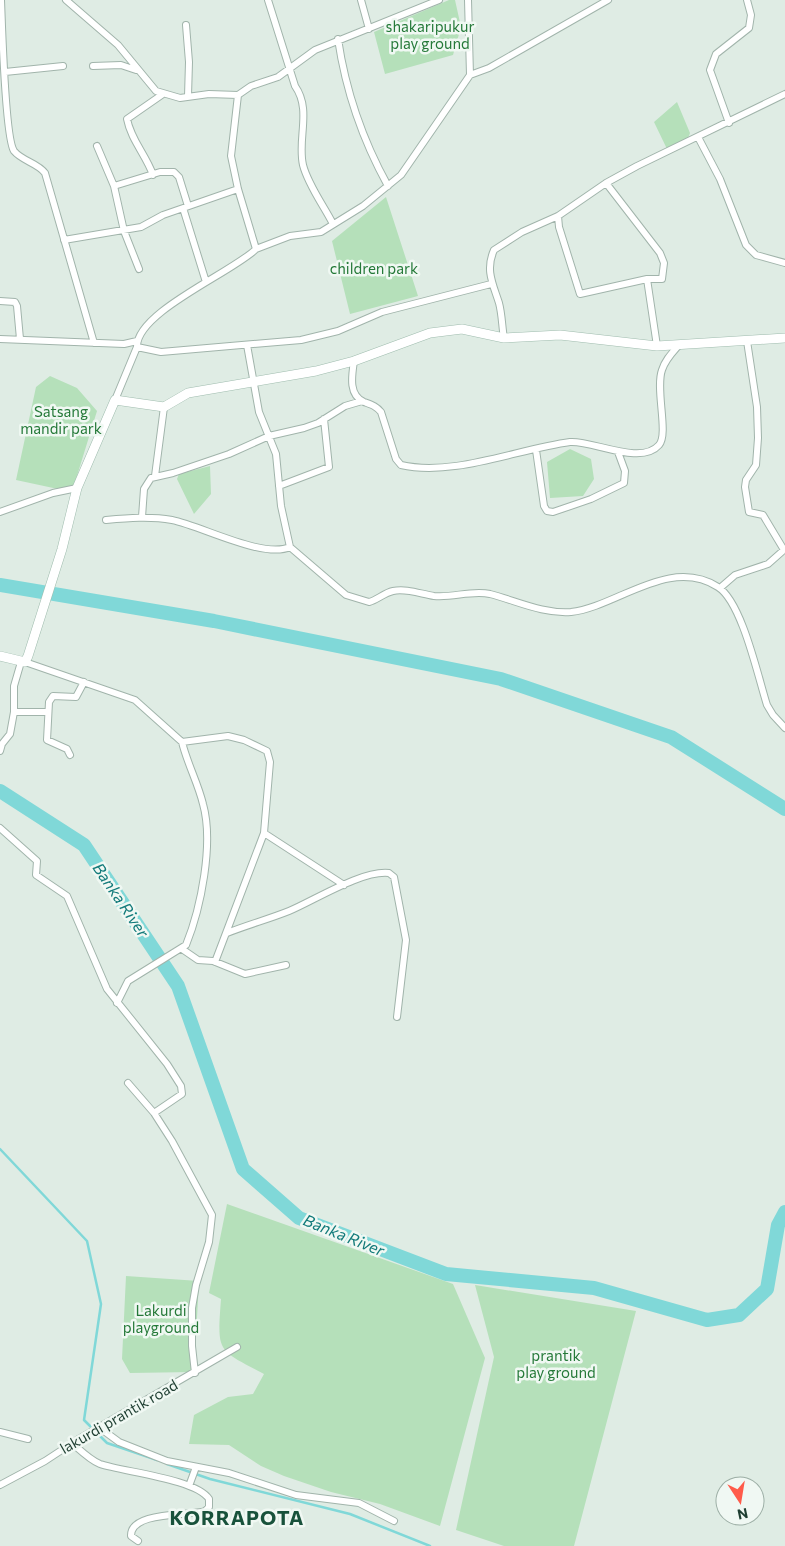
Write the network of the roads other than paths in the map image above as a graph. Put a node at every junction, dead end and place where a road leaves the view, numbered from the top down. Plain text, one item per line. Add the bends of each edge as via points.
1 (66, 0) edge
2 (268, 0) edge
3 (361, 0) edge
4 (439, 0) edge
5 (468, 0) edge
6 (608, 0) edge
7 (747, 0) edge
8 (1, 2) edge
9 (186, 25) dead end
10 (369, 29) junction
11 (338, 40) junction
12 (62, 66) dead end
13 (93, 66) dead end
14 (289, 69) junction
15 (139, 71) junction
16 (5, 72) junction
17 (470, 75) junction
18 (163, 94) junction
19 (785, 94) edge
20 (238, 95) junction
21 (188, 96) junction
22 (4, 111) edge
23 (729, 123) junction
24 (698, 136) junction
25 (97, 146) dead end
26 (153, 175) junction
27 (606, 183) junction
28 (114, 186) junction
29 (388, 186) junction
30 (238, 189) junction
31 (185, 207) junction
32 (558, 216) junction
33 (333, 224) junction
34 (124, 231) junction
35 (64, 240) junction
36 (256, 249) junction
37 (785, 263) edge
38 (139, 269) dead end
39 (646, 279) junction
40 (206, 282) junction
41 (491, 284) junction
42 (0, 301) edge
43 (504, 338) junction
44 (785, 338) edge
45 (0, 339) edge
46 (20, 339) junction
47 (747, 341) junction
48 (94, 343) junction
49 (137, 344) junction
50 (246, 345) junction
51 (679, 345) junction
52 (657, 346) junction
53 (354, 361) junction
54 (254, 380) junction
55 (115, 400) junction
56 (362, 401) junction
57 (164, 406) junction
58 (324, 419) junction
59 (269, 436) junction
60 (536, 450) junction
61 (618, 452) junction
62 (155, 476) junction
63 (279, 486) junction
64 (77, 488) junction
65 (0, 512) edge
66 (142, 517) junction
67 (106, 520) dead end
68 (290, 547) junction
69 (785, 550) edge
70 (720, 588) junction
71 (0, 656) edge
72 (23, 662) junction
73 (84, 682) junction
74 (14, 712) junction
75 (48, 712) junction
76 (785, 728) edge
77 (182, 742) junction
78 (0, 751) edge
79 (70, 755) dead end
80 (0, 828) edge
81 (264, 833) junction
82 (344, 885) junction
83 (226, 933) junction
84 (183, 951) junction
85 (215, 962) junction
86 (286, 965) dead end
87 (117, 1003) junction
88 (397, 1017) dead end
89 (128, 1083) dead end
90 (154, 1113) junction
91 (237, 1347) dead end
92 (195, 1373) junction
93 (98, 1429) junction
94 (0, 1432) edge
95 (28, 1439) dead end
96 (72, 1443) junction
97 (195, 1469) junction
98 (0, 1485) edge
99 (189, 1486) junction
100 (394, 1521) dead end
101 (138, 1541) dead end

1 - 15 street via 118,45
2 - 14 street
3 - 10 street
4 - 10 street
5 - 17 street
6 - 17 street via 489,68
7 - 23 street via 751,16 749,28 716,54 710,70
8 - 16 street
9 - 21 street
10 - 11 street
11 - 14 street via 315,50
11 - 29 street via 344,76 363,138
12 - 16 street
13 - 15 street via 129,66
14 - 20 street
14 - 33 street via 304,104 303,167
15 - 18 street via 156,91
16 - 22 street
17 - 29 street via 401,175
18 - 21 street via 180,98
18 - 26 street via 127,119
19 - 23 street
20 - 21 street
20 - 30 street via 232,156
22 - 35 street via 12,146 19,156 45,173
23 - 24 street
24 - 27 street
24 - 37 street via 720,179 746,246 756,255
25 - 28 street
26 - 28 street
26 - 31 street via 177,173
27 - 32 street
27 - 39 street via 660,253 664,263 662,279
28 - 34 street
29 - 33 street
30 - 31 street
30 - 36 street
31 - 34 street via 141,227
31 - 40 street
32 - 39 street via 580,294
32 - 41 street via 522,232 494,250 489,266
33 - 36 street via 312,235 290,236
34 - 35 street
34 - 38 street
35 - 48 street
36 - 40 street
39 - 52 street
40 - 49 street via 158,315
41 - 43 street via 499,304
41 - 50 street via 382,312 338,331
42 - 46 street via 15,302
43 - 52 main road via 560,335
43 - 53 main road via 462,329 430,333
44 - 47 main road
45 - 46 street
46 - 48 street
47 - 51 main road
47 - 69 street via 758,438 756,465 746,480 746,496 749,512 765,517
48 - 49 street
49 - 50 street via 161,352
49 - 55 street
50 - 54 street
51 - 52 main road
51 - 61 street via 667,359 659,383 662,438 659,446 641,452
53 - 54 main road via 316,371
53 - 56 street via 353,390
54 - 57 main road via 188,393
54 - 59 street via 259,412
55 - 57 main road
55 - 64 main road
56 - 58 street via 345,406
56 - 60 street via 381,412 396,459 401,465 428,469
57 - 62 street
58 - 59 street via 304,428
58 - 63 street via 329,467
59 - 62 street via 229,454
59 - 63 street via 276,454
60 - 61 street via 578,442
60 - 61 street via 544,506 553,512 624,483 625,471
62 - 66 street via 146,482
63 - 68 street
64 - 65 street
64 - 72 main road via 62,549
66 - 67 street
66 - 68 street via 174,521 275,551
68 - 70 street via 346,595 362,602 376,600 392,591 442,596 472,592 549,612 564,612 651,582 674,578 689,578
69 - 70 street via 768,564 735,575
70 - 76 street via 741,622 767,704
71 - 72 main road
72 - 73 street
72 - 74 street via 14,686
73 - 75 street via 76,697 53,696
73 - 77 street via 135,700
74 - 75 street
74 - 78 street via 10,734
75 - 79 street via 47,740 67,748
77 - 81 street via 228,736 268,751 270,762
77 - 84 street via 204,806 206,835 200,898
80 - 87 street via 37,861 36,875 67,896 102,978
81 - 82 street
81 - 83 street
82 - 83 street via 290,911
82 - 88 street via 382,872 394,878 406,940
83 - 85 street
84 - 85 street via 198,960
84 - 87 street via 128,980
85 - 86 street via 245,974
87 - 90 street via 158,1051 182,1090 182,1094
89 - 90 street
90 - 92 street via 212,1215 209,1242 192,1308
91 - 92 street, lakurdi prantik road
92 - 93 street, lakurdi prantik road
93 - 96 street, lakurdi prantik road
93 - 97 street via 148,1454
94 - 95 street
96 - 98 street, lakurdi prantik road
96 - 99 street via 98,1463
97 - 99 street
97 - 100 street via 229,1473 296,1494 359,1503
99 - 101 street via 207,1495 210,1502 208,1510 166,1515 137,1524 131,1536

